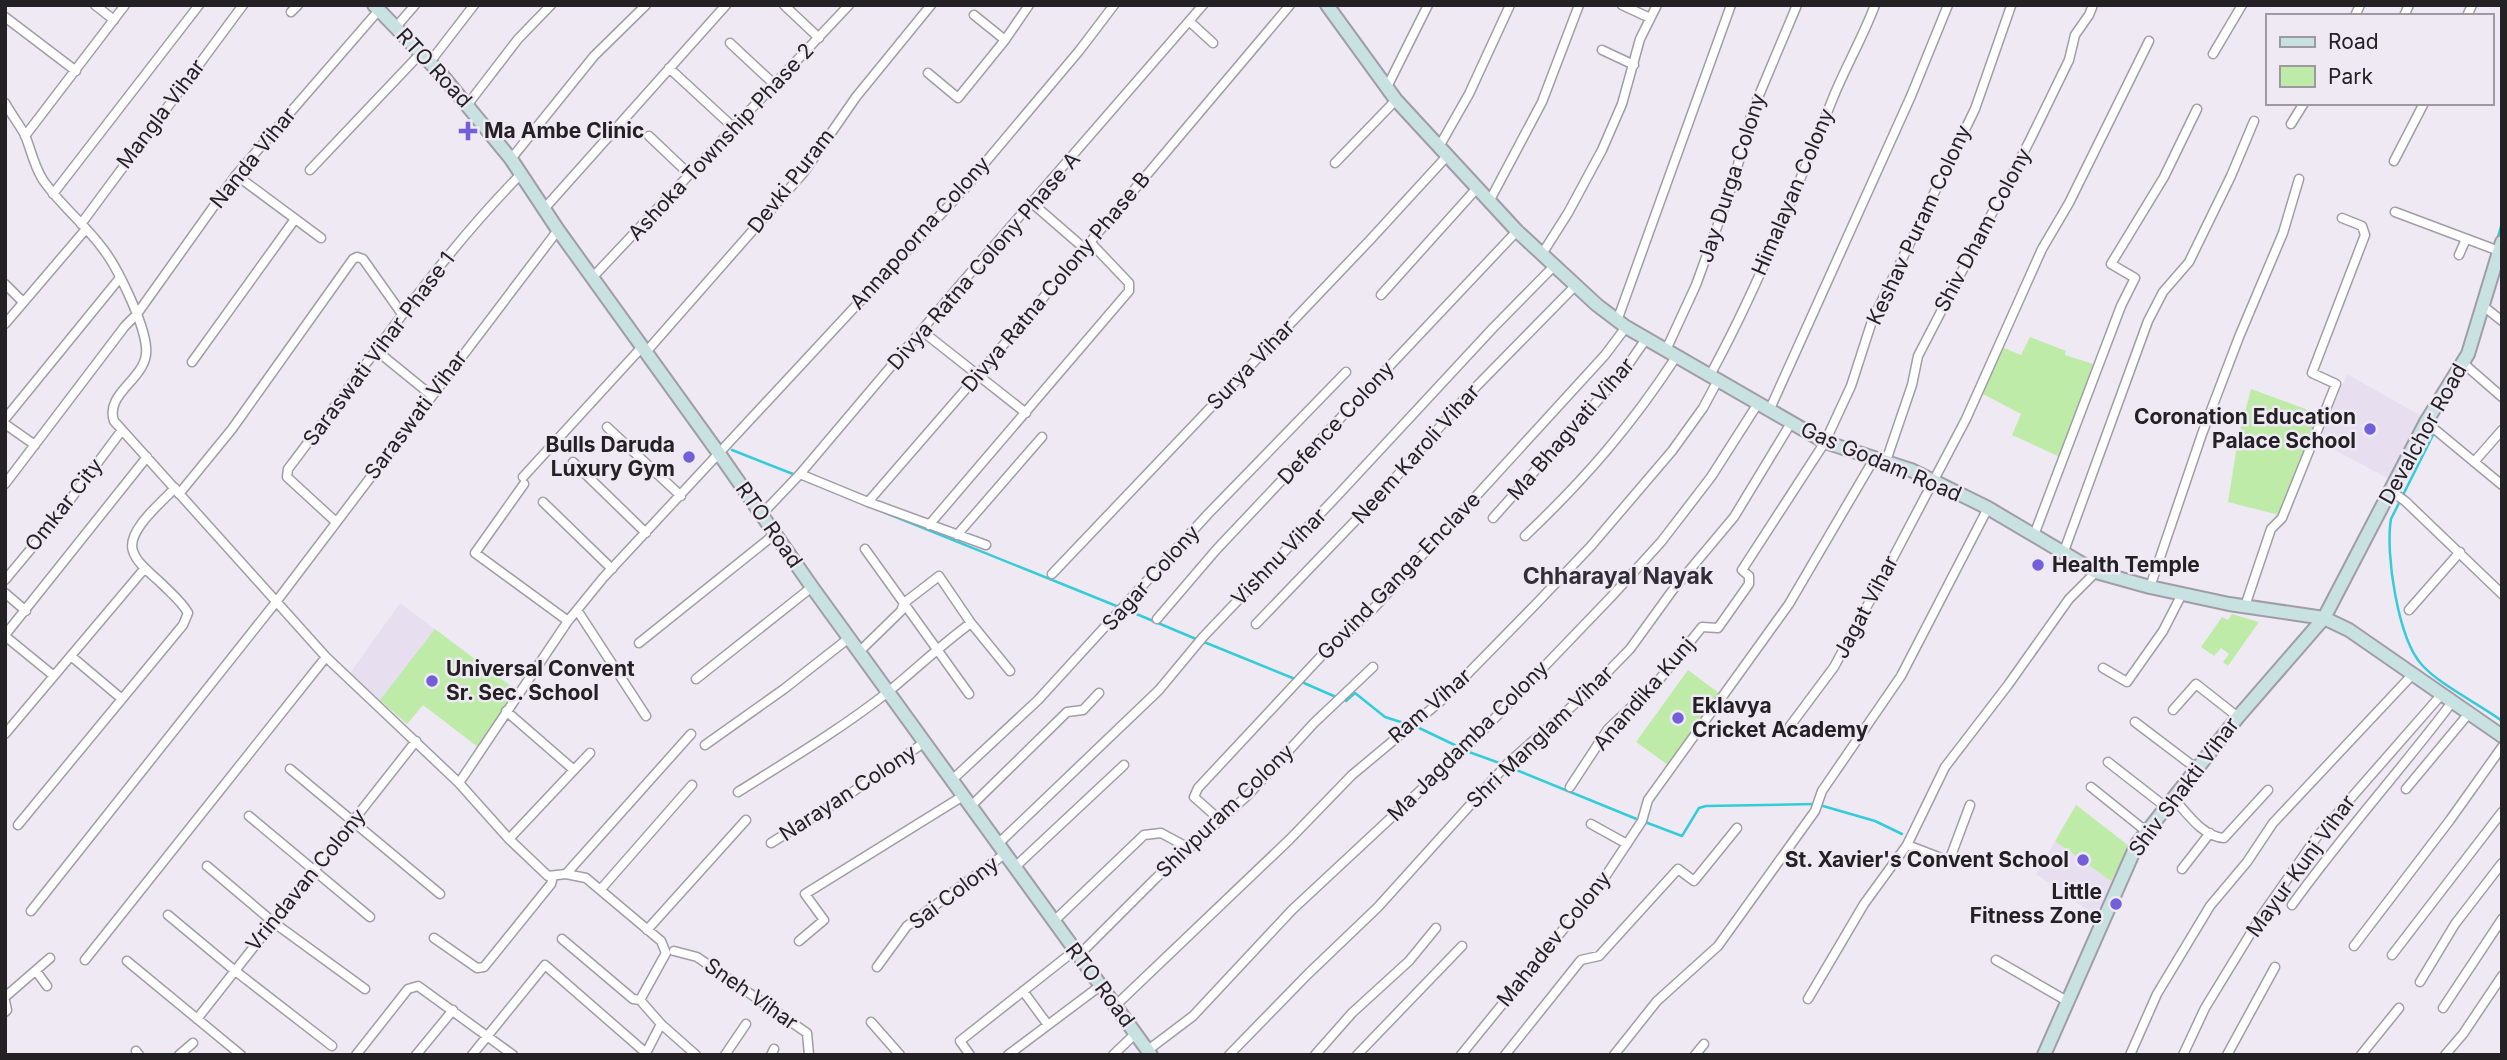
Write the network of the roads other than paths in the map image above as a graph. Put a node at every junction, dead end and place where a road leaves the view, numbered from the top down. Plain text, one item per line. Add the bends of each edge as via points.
1 (95, 5) edge
2 (125, 5) edge
3 (199, 5) edge
4 (243, 5) edge
5 (415, 5) edge
6 (474, 5) edge
7 (551, 5) edge
8 (646, 5) edge
9 (726, 5) edge
10 (784, 5) edge
11 (849, 5) edge
12 (931, 5) edge
13 (1029, 5) edge
14 (1114, 5) edge
15 (1203, 5) edge
16 (1290, 5) edge
17 (1428, 5) edge
18 (1510, 5) edge
19 (1579, 5) edge
20 (1622, 5) edge
21 (1657, 5) edge
22 (1731, 5) edge
23 (1797, 5) edge
24 (1875, 5) edge
25 (1948, 5) edge
26 (2093, 5) edge
27 (2242, 5) edge
28 (2011, 6) edge
29 (377, 7) edge
30 (1332, 8) edge
31 (974, 15) dead end
32 (5, 17) edge
33 (1650, 18) junction
34 (114, 20) junction
35 (1189, 21) junction
36 (396, 27) junction
37 (819, 38) junction
38 (1005, 40) junction
39 (2149, 41) dead end
40 (730, 43) dead end
41 (1213, 43) dead end
42 (1602, 50) dead end
43 (2213, 54) dead end
44 (426, 58) junction
45 (1634, 65) junction
46 (669, 68) junction
47 (76, 71) junction
48 (928, 73) dead end
49 (774, 84) junction
50 (1387, 87) junction
51 (1396, 100) junction
52 (5, 103) edge
53 (468, 104) junction
54 (2303, 105) edge
55 (2423, 105) edge
56 (2197, 109) dead end
57 (2254, 121) dead end
58 (2291, 124) dead end
59 (733, 127) junction
60 (25, 136) junction
61 (649, 136) dead end
62 (1444, 150) junction
63 (510, 159) junction
64 (2394, 161) dead end
65 (1335, 163) dead end
66 (310, 170) dead end
67 (522, 174) junction
68 (689, 174) junction
69 (236, 175) junction
70 (2299, 179) dead end
71 (1478, 187) junction
72 (53, 194) junction
73 (1490, 200) junction
74 (1032, 203) junction
75 (544, 209) junction
76 (2395, 212) dead end
77 (2342, 218) dead end
78 (295, 219) junction
79 (83, 226) junction
80 (558, 230) junction
81 (1517, 231) junction
82 (321, 238) dead end
83 (2466, 239) junction
84 (1088, 246) junction
85 (2496, 248) edge
86 (1542, 254) junction
87 (2459, 256) dead end
88 (1554, 266) junction
89 (592, 278) junction
90 (119, 279) junction
91 (5, 284) edge
92 (1576, 285) junction
93 (1381, 295) dead end
94 (23, 302) junction
95 (2483, 305) junction
96 (137, 314) junction
97 (402, 314) junction
98 (2502, 321) edge
99 (5, 324) edge
100 (1622, 324) junction
101 (922, 331) junction
102 (1646, 339) junction
103 (644, 350) junction
104 (377, 351) junction
105 (1671, 354) junction
106 (192, 362) dead end
107 (2462, 363) junction
108 (1346, 372) dead end
109 (978, 375) junction
110 (1713, 379) junction
111 (431, 395) junction
112 (2502, 397) edge
113 (1763, 408) junction
114 (1026, 414) junction
115 (5, 421) edge
116 (2426, 422) junction
117 (1791, 424) junction
118 (607, 427) dead end
119 (122, 430) junction
120 (2502, 430) edge
121 (1042, 437) dead end
122 (1825, 442) junction
123 (35, 446) junction
124 (720, 454) junction
125 (147, 457) junction
126 (1880, 460) junction
127 (573, 462) dead end
128 (2474, 462) junction
129 (800, 474) junction
130 (1932, 481) junction
131 (5, 484) edge
132 (2502, 485) edge
133 (177, 491) junction
134 (681, 496) junction
135 (2398, 496) junction
136 (543, 502) dead end
137 (868, 502) junction
138 (1988, 508) junction
139 (762, 514) junction
140 (1493, 518) dead end
141 (336, 522) junction
142 (929, 526) junction
143 (646, 533) junction
144 (775, 534) junction
145 (957, 535) junction
146 (2034, 535) junction
147 (1525, 536) dead end
148 (986, 545) dead end
149 (865, 549) dead end
150 (2460, 552) junction
151 (2063, 554) junction
152 (145, 568) junction
153 (612, 569) junction
154 (2096, 572) junction
155 (1052, 574) dead end
156 (5, 580) edge
157 (812, 587) junction
158 (2150, 587) junction
159 (5, 593) edge
160 (2182, 594) junction
161 (2502, 594) edge
162 (276, 602) junction
163 (904, 603) junction
164 (2245, 606) junction
165 (578, 610) junction
166 (2409, 610) dead end
167 (26, 611) junction
168 (1157, 618) dead end
169 (2324, 618) junction
170 (568, 621) junction
171 (971, 622) junction
172 (1256, 624) dead end
173 (5, 635) edge
174 (849, 638) junction
175 (639, 643) dead end
176 (936, 649) junction
177 (859, 652) junction
178 (71, 656) junction
179 (326, 657) junction
180 (1373, 667) dead end
181 (2103, 668) dead end
182 (1010, 671) dead end
183 (2413, 674) junction
184 (54, 676) junction
185 (696, 679) dead end
186 (887, 692) junction
187 (1100, 693) dead end
188 (969, 694) dead end
189 (2447, 697) junction
190 (122, 699) junction
191 (2173, 710) dead end
192 (506, 711) junction
193 (2470, 712) junction
194 (646, 716) dead end
195 (2238, 717) junction
196 (2135, 722) dead end
197 (1790, 726) dead end
198 (5, 734) edge
199 (691, 734) dead end
200 (2502, 736) edge
201 (416, 741) junction
202 (925, 742) junction
203 (705, 745) dead end
204 (2502, 747) edge
205 (590, 753) dead end
206 (2108, 762) dead end
207 (1124, 765) dead end
208 (290, 769) dead end
209 (2197, 769) junction
210 (574, 770) junction
211 (952, 780) junction
212 (459, 783) junction
213 (692, 785) dead end
214 (1570, 787) dead end
215 (2091, 787) dead end
216 (2406, 789) dead end
217 (2268, 790) dead end
218 (738, 792) dead end
219 (967, 801) junction
220 (2170, 803) junction
221 (1970, 805) dead end
222 (2502, 812) edge
223 (249, 816) dead end
224 (746, 820) dead end
225 (1220, 820) junction
226 (1642, 821) joint
227 (353, 822) junction
228 (1591, 824) dead end
229 (18, 825) dead end
230 (1737, 828) dead end
231 (2147, 832) junction
232 (2210, 833) junction
233 (509, 839) junction
234 (771, 843) dead end
235 (1627, 844) junction
236 (1907, 845) junction
237 (1002, 848) junction
238 (1189, 848) junction
239 (2502, 863) edge
240 (207, 866) dead end
241 (1015, 867) junction
242 (2182, 869) dead end
243 (314, 871) junction
244 (566, 874) junction
245 (553, 877) junction
246 (601, 889) junction
247 (440, 894) dead end
248 (2292, 905) dead end
249 (31, 911) dead end
250 (168, 915) dead end
251 (370, 917) dead end
252 (2502, 919) edge
253 (273, 922) junction
254 (1053, 922) junction
255 (1436, 929) dead end
256 (647, 930) junction
257 (434, 938) dead end
258 (562, 939) dead end
259 (799, 941) dead end
260 (1462, 946) dead end
261 (2354, 946) dead end
262 (674, 951) dead end
263 (1076, 954) junction
264 (2392, 956) dead end
265 (50, 958) dead end
266 (85, 960) dead end
267 (1996, 960) dead end
268 (127, 961) dead end
269 (877, 967) dead end
270 (2275, 967) dead end
271 (234, 970) junction
272 (36, 971) junction
273 (2502, 976) edge
274 (2420, 982) dead end
275 (47, 986) dead end
276 (1100, 986) junction
277 (365, 989) dead end
278 (1023, 991) junction
279 (5, 999) edge
280 (1808, 999) dead end
281 (640, 1000) junction
282 (2067, 1000) junction
283 (1115, 1006) junction
284 (2443, 1007) dead end
285 (2399, 1008) dead end
286 (453, 1010) junction
287 (5, 1012) edge
288 (197, 1019) junction
289 (871, 1022) dead end
290 (661, 1024) junction
291 (746, 1024) dead end
292 (1048, 1025) junction
293 (1136, 1033) junction
294 (487, 1035) junction
295 (192, 1043) dead end
296 (1704, 1044) dead end
297 (332, 1046) dead end
298 (1150, 1052) edge
299 (645, 1054) edge
300 (179, 1055) edge
301 (241, 1055) edge
302 (356, 1055) edge
303 (416, 1055) edge
304 (472, 1055) edge
305 (513, 1055) edge
306 (696, 1055) edge
307 (725, 1055) edge
308 (809, 1055) edge
309 (900, 1055) edge
310 (970, 1055) edge
311 (1008, 1055) edge
312 (1113, 1055) edge
313 (1229, 1055) edge
314 (1315, 1055) edge
315 (1357, 1055) edge
316 (1461, 1055) edge
317 (1505, 1055) edge
318 (1614, 1055) edge
319 (1695, 1055) edge
320 (2044, 1055) edge
321 (2130, 1055) edge
322 (2183, 1055) edge
323 (2227, 1055) edge
324 (2361, 1055) edge
325 (2445, 1055) edge

1 - 34 street
2 - 34 street
3 - 72 street
4 - 79 street, Mangla Vihar
5 - 36 street
6 - 44 street
7 - 53 street
8 - 63 street via 594,56
9 - 46 street
10 - 37 street
11 - 37 street, Ashoka Township Phase 2
12 - 103 street, Devki Puram via 856,97 804,172
13 - 38 street
14 - 124 street, Annapoorna Colony via 969,184
15 - 35 street, Divya Ratna Colony Phase A
16 - 84 street, Divya Ratna Colony Phase B
17 - 50 street
18 - 62 street, Surya Vihar
19 - 73 street via 1542,102
20 - 33 street
21 - 33 street
22 - 100 street
23 - 105 street, Jay Durga Colony via 1752,112 1733,183
24 - 110 street, Himalayan Colony
25 - 113 street, Ma Jagdamba Colony via 1911,96
26 - 126 street, Shiv Dham Colony via 2075,35 2031,138 1918,356 1912,385
27 - 43 street
28 - 122 street, Keshav Puram Colony via 1975,109 1872,320 1851,386
29 - 36 street, RTO Road
29 - 69 street, Nanda Vihar
30 - 50 street, Gas Godam Road
31 - 38 street
32 - 47 street
33 - 45 street
34 - 47 street
35 - 41 street
35 - 74 street, Divya Ratna Colony Phase A
36 - 44 street, RTO Road
37 - 49 street, Ashoka Township Phase 2
38 - 48 street via 958,98
39 - 130 street, Jagat Vihar via 2042,249 1966,418
40 - 49 street
42 - 45 street
44 - 53 street, RTO Road
44 - 66 street
45 - 86 street via 1602,150
46 - 59 street
46 - 75 street
47 - 60 street
49 - 59 street, Ashoka Township Phase 2
50 - 51 street, Gas Godam Road
51 - 62 street, Gas Godam Road
51 - 65 street
52 - 60 street
53 - 63 street, RTO Road
54 - 58 street
55 - 64 street
56 - 146 street via 2164,177 2111,264 2135,278
57 - 151 street via 2189,262 2148,321
59 - 68 street, Ashoka Township Phase 2
60 - 72 street
61 - 68 street
62 - 71 street, Gas Godam Road
62 - 155 street, Surya Vihar via 1370,240
63 - 67 street, RTO Road
67 - 75 street, RTO Road
67 - 97 street, Saraswati Vihar Phase 1 via 489,207
68 - 89 street, Ashoka Township Phase 2
69 - 78 street
69 - 96 street, Nanda Vihar
70 - 158 street via 2283,233 2202,434
71 - 73 street, Gas Godam Road
71 - 93 street
72 - 79 street
73 - 81 street, Gas Godam Road
74 - 84 street
74 - 101 street, Divya Ratna Colony Phase A
75 - 80 street, RTO Road
76 - 83 street
77 - 164 street via 2362,226 2365,235 2312,373 2336,384 2283,518 2271,529
78 - 82 street
78 - 106 street
79 - 90 street via 104,250
79 - 94 street, Mangla Vihar
80 - 89 street, RTO Road
80 - 111 street, Saraswati Vihar
81 - 86 street, Gas Godam Road
81 - 168 street, Defence Colony
83 - 85 street
83 - 87 street
84 - 109 street, Divya Ratna Colony Phase B
84 - 114 street via 1124,276 1130,287
85 - 95 street, Devalchor Road
86 - 88 street, Gas Godam Road
88 - 92 street, Gas Godam Road
88 - 237 street, Vishnu Vihar via 1203,637 1159,690
89 - 103 street, RTO Road
90 - 96 street
90 - 115 street
91 - 94 street
92 - 100 street, Gas Godam Road
92 - 172 street, Neem Karoli Vihar
94 - 99 street, Mangla Vihar
95 - 98 street
95 - 107 street, Devalchor Road
96 - 119 street via 147,347 142,370 112,404 114,421
96 - 123 street, Nanda Vihar
97 - 104 street, Saraswati Vihar Phase 1
97 - 133 street via 363,259 353,259 232,429
100 - 102 street, Gas Godam Road
100 - 225 street, Govind Ganga Enclave via 1597,364 1448,529 1198,788 1194,797
101 - 109 street
101 - 129 street, Divya Ratna Colony Phase A
102 - 105 street, Gas Godam Road
102 - 140 street, Ma Bhagvati Vihar via 1623,372
103 - 124 street, RTO Road
103 - 170 street via 523,480 475,553
104 - 111 street
104 - 141 street, Saraswati Vihar Phase 1 via 286,474
105 - 110 street, Gas Godam Road
105 - 147 street, Jay Durga Colony via 1615,442
107 - 112 street
107 - 116 street, Devalchor Road
108 - 211 street, Sagar Colony via 1038,700
109 - 114 street
109 - 137 street, Divya Ratna Colony Phase B
110 - 113 street, Gas Godam Road
110 - 283 street, Ram Vihar via 1703,408 1672,451 1535,605 1442,699 1352,775
111 - 141 street, Saraswati Vihar
113 - 117 street, Gas Godam Road
113 - 298 street, Ma Jagdamba Colony via 1661,542 1611,597 1467,747 1292,910 1193,1016
114 - 142 street
115 - 123 street
116 - 128 street
116 - 135 street, Devalchor Road
117 - 122 street, Gas Godam Road
117 - 313 street, Shri Manglam Vihar via 1734,517 1630,649 1508,763 1378,906
118 - 134 street
119 - 125 street
119 - 156 street, Omkar City
120 - 128 street
121 - 145 street
122 - 126 street, Gas Godam Road
122 - 214 street, Anandika Kunj via 1742,570 1749,576 1749,584 1718,628 1702,627 1654,686 1608,729
123 - 131 street, Nanda Vihar
124 - 134 street, Annapoorna Colony
124 - 139 street, RTO Road
125 - 133 street
125 - 167 street
126 - 130 street, Gas Godam Road
126 - 226 street, Shiv Dham Colony via 1789,604 1648,800
127 - 143 street
128 - 132 street
129 - 137 street
129 - 139 street, Divya Ratna Colony Phase A
130 - 138 street, Gas Godam Road
130 - 197 street, Jagat Vihar via 1834,667
133 - 152 street via 139,526 132,539 133,552
133 - 162 street
134 - 143 street, Annapoorna Colony
135 - 150 street
135 - 169 street, Devalchor Road
136 - 153 street
137 - 142 street
138 - 146 street, Gas Godam Road
138 - 318 street via 1901,676 1822,791 1815,811 1718,946 1657,1000
139 - 144 street, RTO Road
141 - 162 street, Saraswati Vihar
142 - 145 street
143 - 153 street, Annapoorna Colony
144 - 157 street, RTO Road
144 - 175 street
145 - 148 street
146 - 151 street, Gas Godam Road
149 - 163 street
150 - 161 street
150 - 166 street
151 - 154 street, Gas Godam Road
152 - 178 street
152 - 190 street via 188,614
153 - 165 street, Annapoorna Colony
154 - 158 street, Gas Godam Road
154 - 236 street via 2069,599 1945,767
157 - 174 street, RTO Road
157 - 185 street
158 - 160 street, Gas Godam Road
159 - 167 street
160 - 164 street, Gas Godam Road
160 - 181 street via 2127,682
162 - 179 street
162 - 249 street, Saraswati Vihar
163 - 171 street via 939,576
163 - 176 street
163 - 177 street
164 - 169 street, Gas Godam Road
165 - 170 street, Annapoorna Colony
165 - 194 street
167 - 173 street
169 - 183 street, Gas Godam Road
169 - 195 street, Shiv Shakti Vihar
170 - 192 street, Annapoorna Colony
171 - 176 street
171 - 182 street
173 - 184 street
174 - 177 street, RTO Road
174 - 203 street
176 - 186 street
176 - 188 street
177 - 186 street, RTO Road
178 - 184 street
178 - 190 street
179 - 201 street
179 - 266 street
180 - 225 street, Shivpuram Colony
183 - 189 street, Gas Godam Road
183 - 321 street via 2273,823 2210,906 2157,994
184 - 198 street
186 - 202 street, RTO Road
186 - 218 street
187 - 219 street via 1083,710 1067,712
189 - 193 street, Gas Godam Road
189 - 248 street via 2414,752
189 - 322 street, Mayur Kunj Vihar via 2316,838 2252,930
190 - 229 street
191 - 195 street via 2196,684
192 - 210 street
192 - 212 street, Annapoorna Colony
193 - 200 street, Gas Godam Road
193 - 216 street
195 - 209 street, Shiv Shakti Vihar
196 - 209 street
199 - 244 street
201 - 212 street
201 - 227 street, Vrindavan Colony
202 - 211 street, RTO Road
202 - 234 street, Narayan Colony
204 - 261 street
205 - 210 street
206 - 220 street
207 - 241 street
208 - 227 street
209 - 220 street, Shiv Shakti Vihar
210 - 233 street
211 - 219 street, RTO Road
212 - 233 street
213 - 246 street
215 - 231 street
217 - 232 street via 2224,838
219 - 237 street, RTO Road
219 - 259 street via 805,894 824,920
220 - 231 street, Shiv Shakti Vihar
220 - 232 street
221 - 236 street via 1949,860
222 - 264 street
223 - 243 street
224 - 256 street
225 - 238 street, Shivpuram Colony
226 - 235 street, Mahadev Colony
227 - 243 street, Vrindavan Colony
227 - 247 street
228 - 235 street
230 - 317 street via 1694,881 1678,869 1599,956 1581,960
231 - 282 street, Shiv Shakti Vihar via 2129,858
232 - 242 street
233 - 245 street
235 - 316 street, Mahadev Colony via 1601,883
236 - 280 street via 1864,904
237 - 241 street, RTO Road
237 - 269 street, Sai Colony via 907,926
238 - 254 street via 1161,833 1144,835
238 - 263 street, Shivpuram Colony
239 - 274 street via 2455,924
240 - 253 street
241 - 254 street, RTO Road
243 - 251 street
243 - 253 street, Vrindavan Colony
244 - 245 street
244 - 246 street via 586,878
245 - 257 street via 484,967 477,968
246 - 256 street
250 - 271 street
252 - 284 street
253 - 271 street, Vrindavan Colony
253 - 277 street
254 - 263 street, RTO Road
255 - 314 street
256 - 281 street via 662,941 666,953
258 - 281 street via 633,999
260 - 315 street
262 - 308 street, Sneh Vihar via 697,957 807,1033
263 - 276 street, RTO Road
263 - 278 street, Shivpuram Colony
265 - 272 street
267 - 282 street
268 - 288 street
270 - 323 street
271 - 288 street, Vrindavan Colony
271 - 297 street
272 - 275 street
272 - 279 street
273 - 325 street
276 - 283 street, RTO Road
276 - 292 street
278 - 292 street
278 - 310 street, Shivpuram Colony via 960,1041
279 - 287 street
281 - 290 street
282 - 320 street, Shiv Shakti Vihar
283 - 293 street, RTO Road
285 - 324 street
286 - 294 street
286 - 302 street via 412,986
286 - 303 street
288 - 301 street
289 - 309 street
290 - 299 street
290 - 306 street
291 - 307 street
292 - 311 street
293 - 298 street, RTO Road
293 - 312 street
294 - 299 street via 545,965
294 - 304 street
294 - 305 street
295 - 300 street
296 - 319 street

